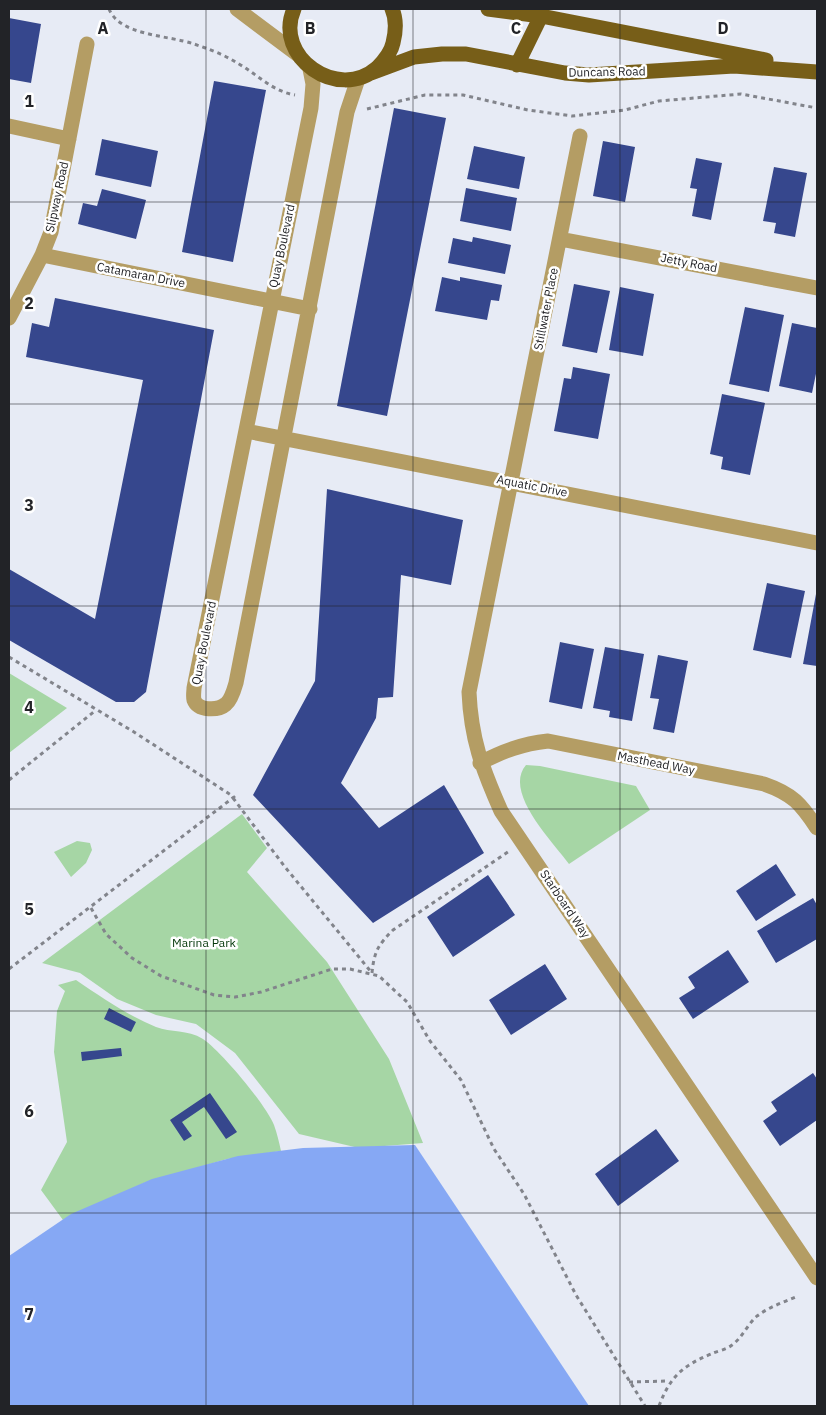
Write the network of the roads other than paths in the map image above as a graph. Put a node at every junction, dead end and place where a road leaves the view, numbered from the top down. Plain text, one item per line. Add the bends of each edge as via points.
1 (237, 9) edge
2 (294, 9) edge
3 (392, 9) edge
4 (488, 9) edge
5 (541, 16) junction
6 (87, 44) dead end
7 (298, 54) junction
8 (517, 65) junction
9 (310, 69) junction
10 (817, 71) edge
11 (364, 76) junction
12 (9, 126) edge
13 (580, 136) dead end
14 (69, 138) junction
15 (560, 239) junction
16 (42, 255) junction
17 (817, 288) edge
18 (271, 301) junction
19 (310, 309) junction
20 (9, 318) edge
21 (246, 431) junction
22 (284, 438) junction
23 (511, 482) junction
24 (817, 542) edge
25 (480, 763) junction
26 (817, 828) edge
27 (817, 1278) edge

1 - 7 street, Duncans Road
2 - 7 main road, Duncans Road via 290,28
3 - 11 main road via 396,30 393,46 384,61
4 - 5 main road, Duncans Road
5 - 8 main road
5 - 10 main road, Duncans Road
6 - 14 street, Slipway Road
7 - 9 main road, Duncans Road
8 - 10 main road, Duncans Road via 589,75 734,66
8 - 11 main road, Duncans Road via 466,54 442,54 414,57
9 - 11 main road, Duncans Road via 341,81
9 - 18 street, Quay Boulevard via 312,98
11 - 19 street, Quay Boulevard via 349,105
12 - 14 street
13 - 15 street, Stillwater Place
14 - 16 street, Slipway Road via 51,232
15 - 17 street, Jetty Road
15 - 23 street, Stillwater Place
16 - 18 street, Catamaran Drive
16 - 20 street
18 - 19 street, Catamaran Drive
18 - 21 street, Quay Boulevard
19 - 22 street, Quay Boulevard
21 - 22 street, Aquatic Drive
21 - 22 street, Quay Boulevard via 194,688 194,699 204,708 219,708 226,704 236,683
22 - 23 street, Aquatic Drive
23 - 24 street, Aquatic Drive
23 - 25 street, Starboard Way via 469,692 470,723
25 - 26 street, Masthead Way via 506,750 548,741 764,784 786,792 802,805
25 - 27 street, Starboard Way via 501,811

